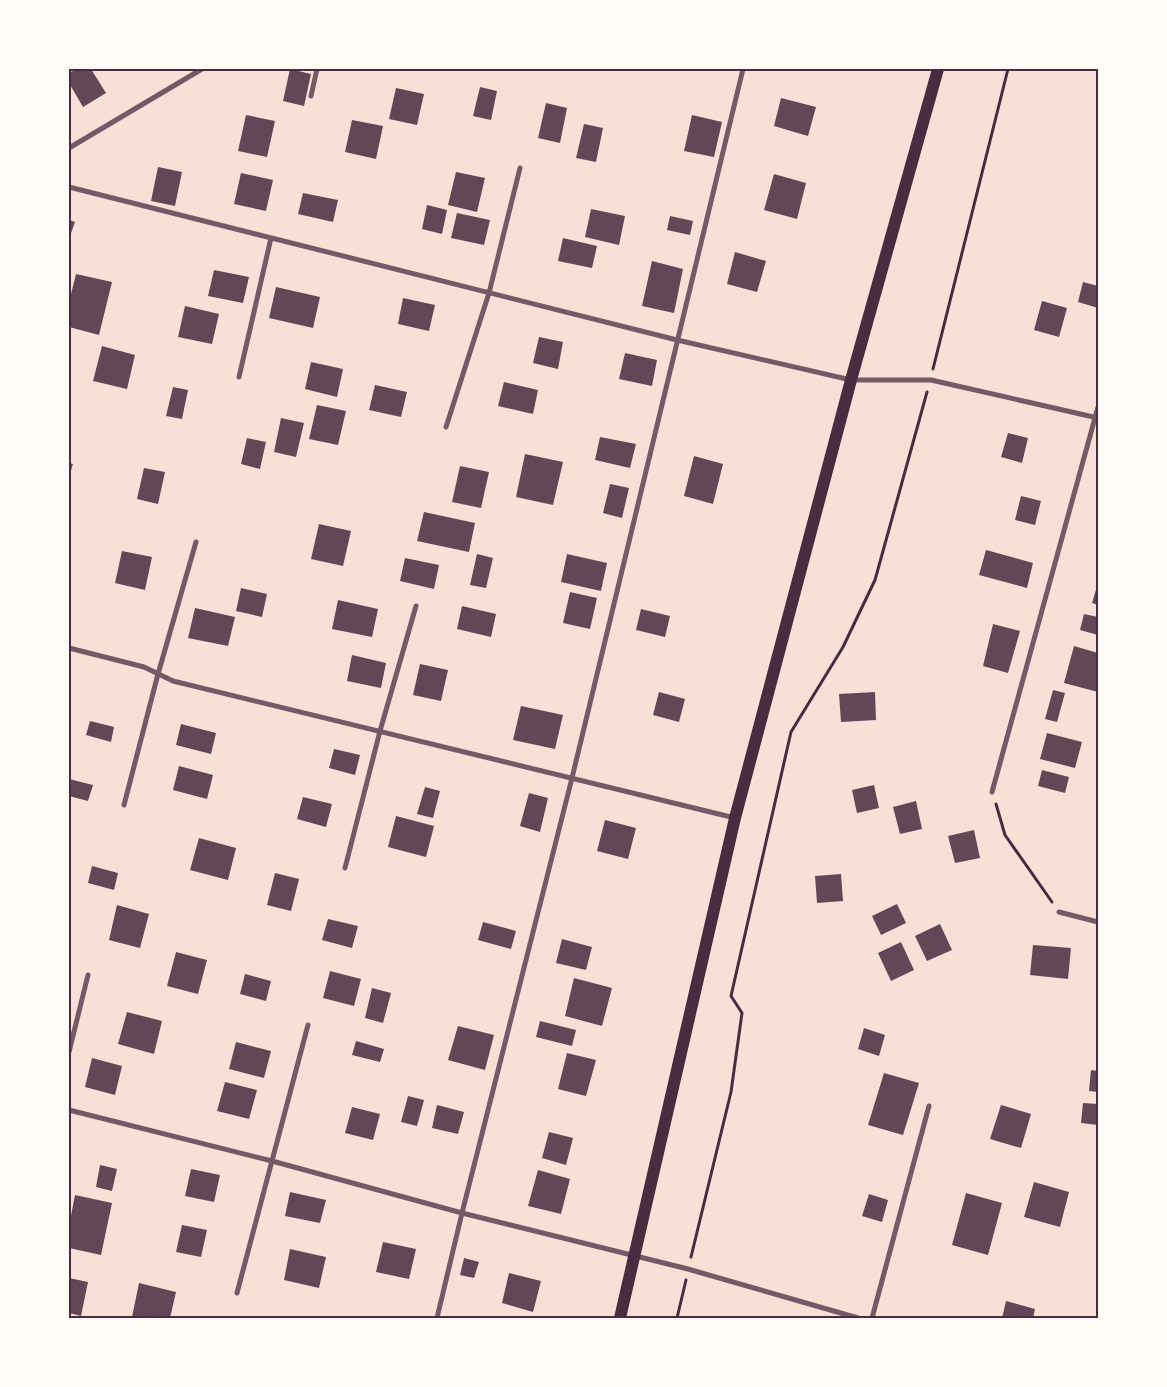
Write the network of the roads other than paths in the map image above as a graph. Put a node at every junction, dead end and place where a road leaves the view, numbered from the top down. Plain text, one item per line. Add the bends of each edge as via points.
1 (202, 69) edge
2 (317, 69) edge
3 (743, 69) edge
4 (938, 69) edge
5 (311, 96) dead end
6 (69, 148) edge
7 (520, 168) dead end
8 (69, 187) edge
9 (271, 238) junction
10 (489, 293) junction
11 (677, 340) junction
12 (239, 377) dead end
13 (851, 380) junction
14 (1098, 407) edge
15 (1097, 418) edge
16 (446, 427) dead end
17 (196, 542) dead end
18 (416, 606) dead end
19 (69, 648) edge
20 (158, 674) junction
21 (380, 731) junction
22 (572, 778) junction
23 (992, 792) road end
24 (124, 805) dead end
25 (735, 818) junction
26 (345, 868) dead end
27 (1059, 912) road end
28 (1098, 922) edge
29 (88, 976) dead end
30 (308, 1025) dead end
31 (69, 1052) edge
32 (929, 1106) dead end
33 (69, 1110) edge
34 (272, 1161) junction
35 (462, 1213) junction
36 (635, 1257) junction
37 (237, 1293) dead end
38 (437, 1318) edge
39 (620, 1318) edge
40 (858, 1318) edge
41 (872, 1318) edge

1 - 6 street
2 - 5 street
3 - 11 street
4 - 13 main road
7 - 10 street
8 - 9 street
9 - 10 street
9 - 12 street
10 - 11 street
10 - 16 street
11 - 13 street
11 - 22 street
13 - 15 street via 931,380
13 - 25 main road
14 - 15 street
15 - 23 street
17 - 20 street
18 - 21 street
19 - 20 street via 144,667
20 - 21 street via 172,681
20 - 24 street
21 - 22 street
21 - 26 street
22 - 25 street
22 - 35 street
25 - 36 main road
27 - 28 street
29 - 31 street
30 - 34 street
32 - 41 street
33 - 34 street
34 - 35 street
34 - 37 street
35 - 36 street
35 - 38 street
36 - 39 main road
36 - 40 street

